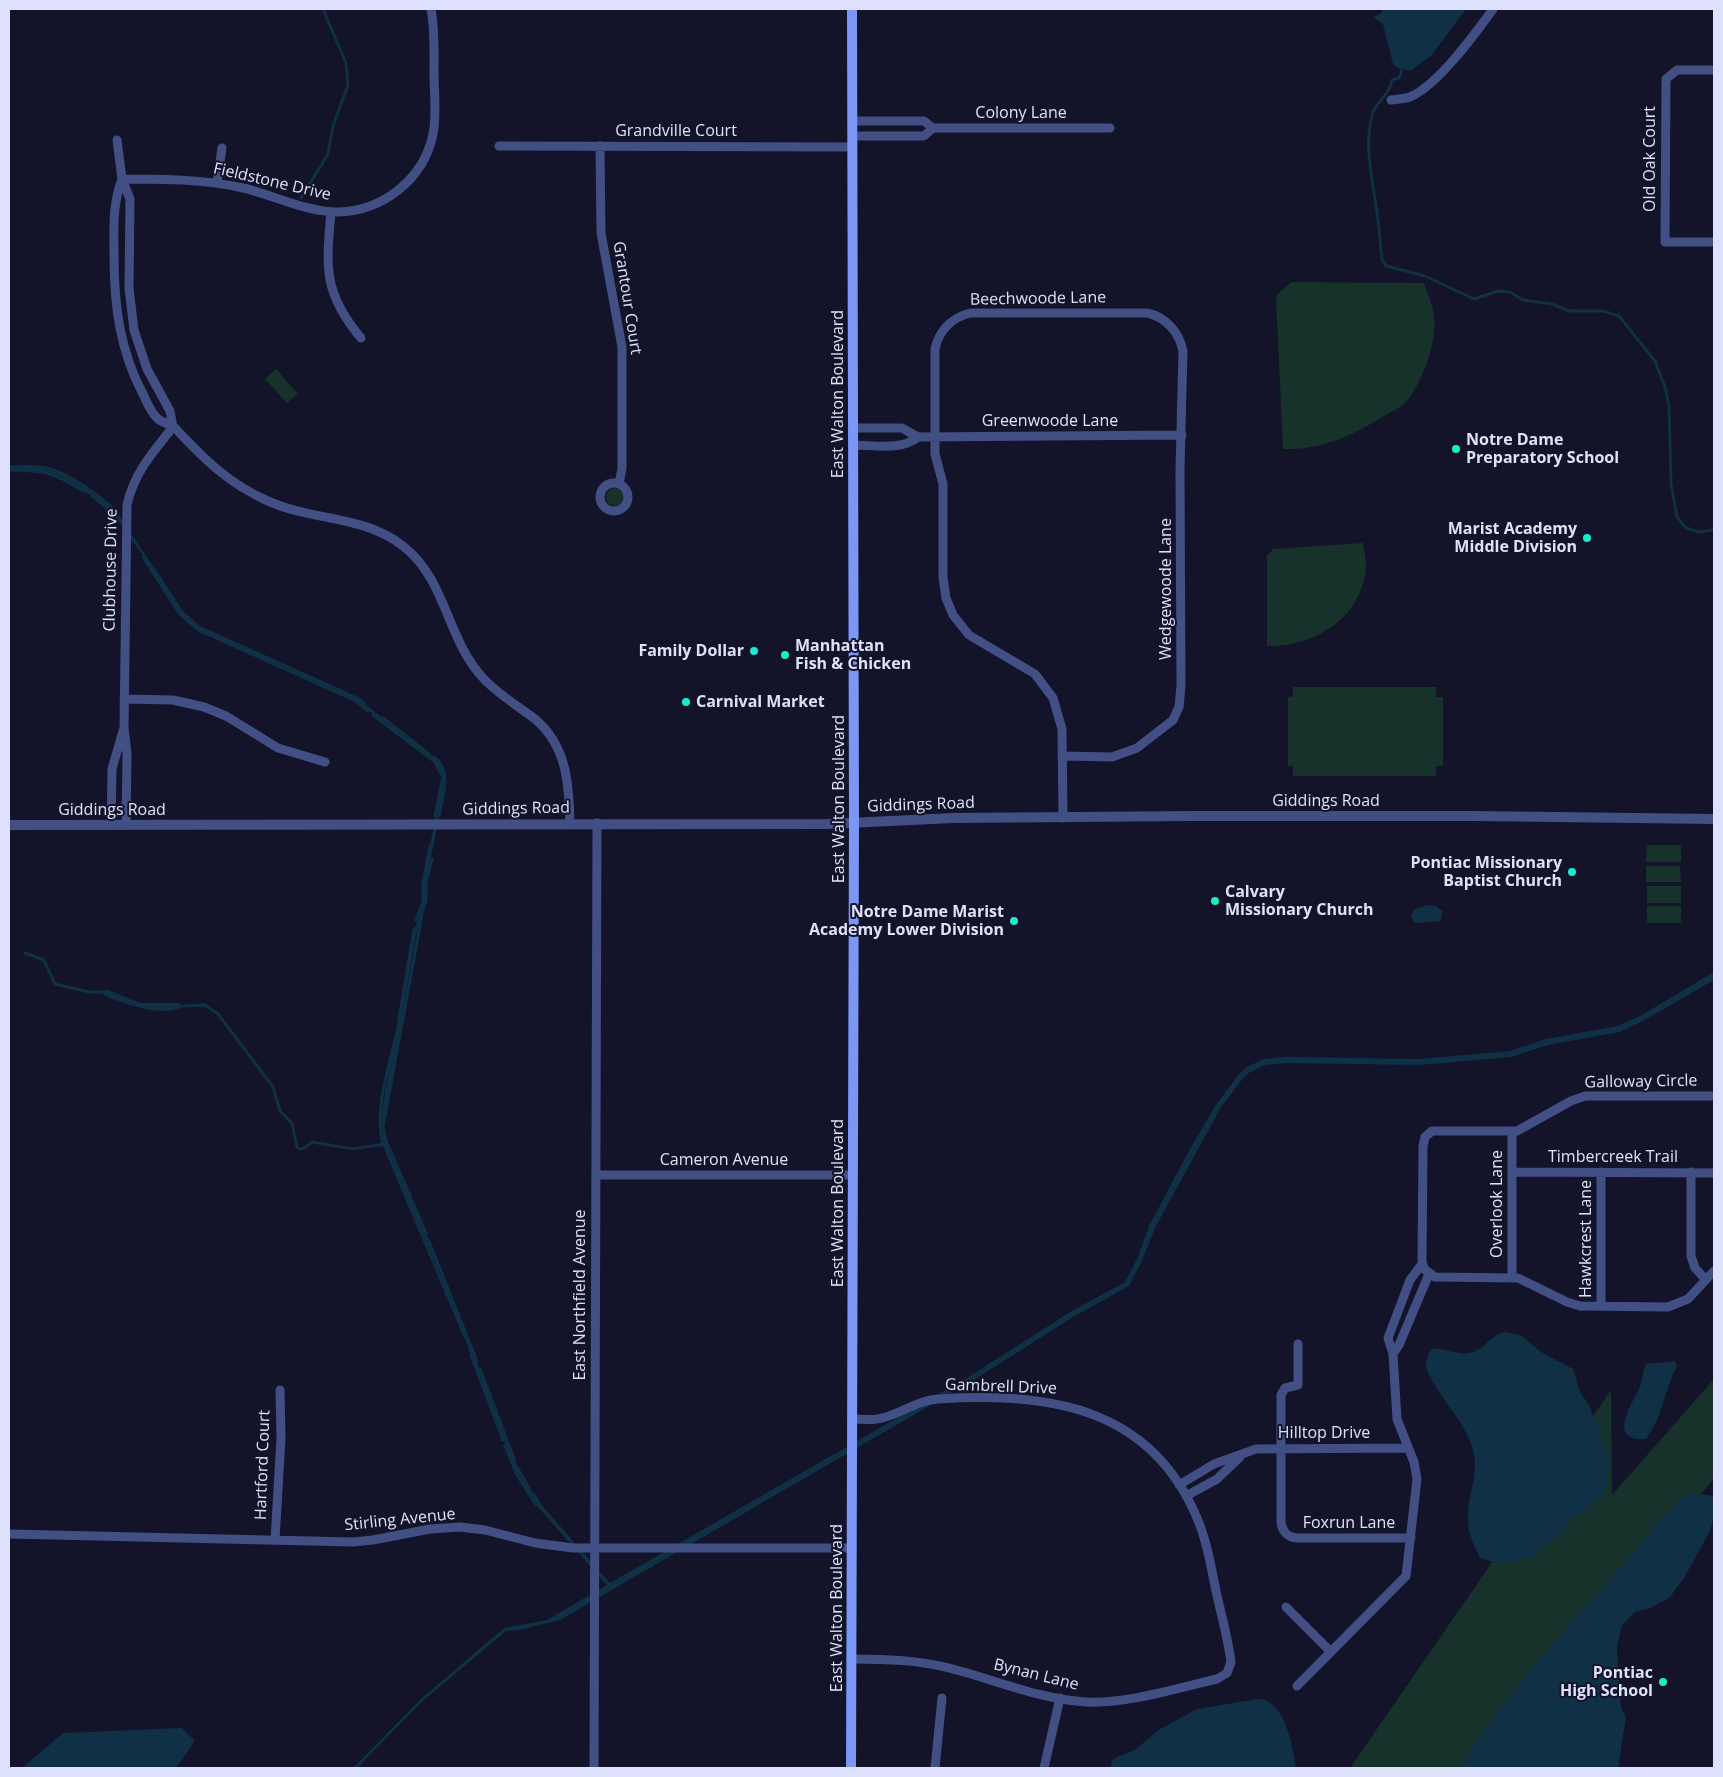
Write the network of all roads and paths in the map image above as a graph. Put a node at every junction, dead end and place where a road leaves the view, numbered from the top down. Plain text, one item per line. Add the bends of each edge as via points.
1 (431, 9) edge
2 (852, 9) edge
3 (1493, 9) edge
4 (1714, 70) edge
5 (1391, 100) dead end
6 (852, 121) junction
7 (933, 128) junction
8 (1110, 128) dead end
9 (117, 140) dead end
10 (852, 142) junction
11 (499, 146) dead end
12 (600, 146) junction
13 (222, 148) dead end
14 (122, 179) junction
15 (217, 183) junction
16 (331, 212) junction
17 (1714, 242) edge
18 (114, 250) junction
19 (129, 250) junction
20 (131, 309) junction
21 (116, 311) junction
22 (1177, 336) joint
23 (361, 338) dead end
24 (147, 369) junction
25 (134, 375) junction
26 (174, 427) junction
27 (853, 428) junction
28 (918, 436) junction
29 (935, 436) junction
30 (1182, 436) junction
31 (853, 445) junction
32 (619, 484) dead end
33 (124, 699) junction
34 (124, 728) junction
35 (1062, 756) junction
36 (325, 762) dead end
37 (1063, 818) junction
38 (1714, 819) edge
39 (854, 822) junction
40 (570, 823) junction
41 (597, 823) junction
42 (9, 825) edge
43 (111, 826) junction
44 (126, 826) junction
45 (1714, 1096) edge
46 (1512, 1131) junction
47 (1512, 1172) junction
48 (1601, 1172) junction
49 (1690, 1172) junction
50 (1714, 1173) edge
51 (596, 1174) junction
52 (853, 1175) junction
53 (1422, 1264) junction
54 (1714, 1271) edge
55 (1428, 1274) junction
56 (1512, 1277) junction
57 (1706, 1280) junction
58 (1601, 1306) junction
59 (1298, 1344) dead end
60 (1393, 1354) junction
61 (280, 1390) dead end
62 (852, 1419) junction
63 (1281, 1448) junction
64 (1408, 1448) junction
65 (1241, 1456) junction
66 (1179, 1485) junction
67 (1186, 1496) junction
68 (9, 1534) edge
69 (1411, 1538) junction
70 (275, 1540) junction
71 (594, 1548) junction
72 (852, 1548) junction
73 (1286, 1607) dead end
74 (1331, 1652) junction
75 (851, 1659) junction
76 (1231, 1660) joint
77 (1297, 1686) dead end
78 (942, 1698) dead end
79 (1060, 1698) junction
80 (594, 1768) edge
81 (851, 1768) edge
82 (936, 1768) edge
83 (1044, 1768) edge

1 - 16 street, Fieldstone Drive via 434,114 425,156 410,179 383,200 357,210
2 - 6 main road, East Walton Boulevard
3 - 5 street via 1439,76 1409,98
4 - 17 street, Old Oak Court via 1677,70 1666,79 1665,242
6 - 7 street, Colony Lane via 924,121
6 - 10 main road, East Walton Boulevard
7 - 8 street, Colony Lane
7 - 10 street, Colony Lane via 924,136
9 - 14 street
10 - 12 street, Grandville Court
10 - 27 main road, East Walton Boulevard
11 - 12 street, Grandville Court
12 - 32 street, Grantour Court via 602,239 622,352 622,468
13 - 15 street
14 - 15 street, Fieldstone Drive
14 - 18 street via 114,199
14 - 19 street via 130,199
15 - 16 street, Fieldstone Drive
16 - 23 street via 327,258 330,286 346,320
18 - 19 street
18 - 21 street
19 - 20 street
20 - 21 street
20 - 24 street
21 - 25 street
22 - 29 street, Beechwoode Lane via 1159,317 1141,312 964,315 944,328 936,346
22 - 30 street, Wedgewoode Lane via 1184,359
24 - 25 street
24 - 26 street via 170,411
25 - 26 street via 158,419
26 - 33 street, Clubhouse Drive via 142,466 127,506
26 - 40 street via 212,468 249,492 294,511 369,527 413,554 434,583 455,636 473,666 497,692 541,724 555,742 566,770
27 - 28 street, Greenwoode Lane via 902,428
27 - 31 main road, East Walton Boulevard
28 - 29 street, Greenwoode Lane
28 - 31 street, Greenwoode Lane via 902,446
29 - 30 street, Greenwoode Lane
29 - 35 street, Beechwoode Lane via 937,467 943,484 944,585 948,604 956,621 969,635 1028,670 1045,685 1060,717
30 - 35 street, Wedgewoode Lane via 1181,686 1178,711 1160,733 1127,753 1112,757
31 - 39 main road, East Walton Boulevard
33 - 34 street, Clubhouse Drive
33 - 36 street via 172,700 204,706 278,748
34 - 43 street, Clubhouse Drive via 112,769
34 - 44 street, Clubhouse Drive
35 - 37 street, Beechwoode Lane
37 - 38 street, Giddings Road via 1475,816
37 - 39 street, Giddings Road
39 - 41 street, Giddings Road
39 - 52 main road, East Walton Boulevard
40 - 41 street, Giddings Road
40 - 44 street, Giddings Road
41 - 51 street, East Northfield Avenue
42 - 43 street, Giddings Road
43 - 44 street, Giddings Road
45 - 46 street, Galloway Circle via 1584,1096 1520,1130
46 - 47 street, Overlook Lane
46 - 53 street, Galloway Circle via 1438,1130 1425,1137
47 - 48 street, Timbercreek Trail
47 - 56 street, Overlook Lane
48 - 49 street, Timbercreek Trail
48 - 58 street, Hawkcrest Lane
49 - 50 street, Timbercreek Trail
49 - 57 street via 1691,1256 1695,1268
51 - 52 street, Cameron Avenue
51 - 71 street, East Northfield Avenue
52 - 62 main road, East Walton Boulevard
53 - 55 street
53 - 60 street via 1410,1280 1388,1332 1388,1344
54 - 57 street
55 - 56 street via 1438,1277
55 - 60 street via 1400,1345
56 - 58 street via 1571,1304
57 - 58 street via 1688,1299 1674,1306
59 - 63 street via 1298,1384 1285,1388 1281,1396
60 - 64 street via 1396,1415
61 - 70 street, Hartford Court via 281,1438
62 - 66 street, Gambrell Drive via 880,1419 914,1404 942,1399 1026,1399 1057,1403 1097,1415 1132,1435 1157,1457
62 - 72 main road, East Walton Boulevard
63 - 64 street, Hilltop Drive
63 - 65 street, Hilltop Drive via 1256,1449
63 - 69 street, Foxrun Lane via 1281,1525 1288,1535 1296,1538
64 - 69 street via 1418,1484
65 - 66 street, Hilltop Drive via 1214,1464
65 - 67 street, Hilltop Drive via 1218,1479
66 - 67 street, Gambrell Drive
67 - 76 street, Gambrell Drive via 1205,1541
68 - 70 street, Stirling Avenue
69 - 74 street via 1407,1574 1403,1581
70 - 71 street, Stirling Avenue via 363,1541 460,1527 493,1531 554,1546
71 - 72 street, Stirling Avenue
71 - 80 street, East Northfield Avenue
72 - 75 main road, East Walton Boulevard
73 - 74 street
74 - 77 street
75 - 79 street, Bynan Lane via 933,1664
75 - 81 main road, East Walton Boulevard
76 - 79 street, Bynan Lane via 1228,1671 1217,1680 1111,1701 1084,1702
78 - 82 street
79 - 83 street

